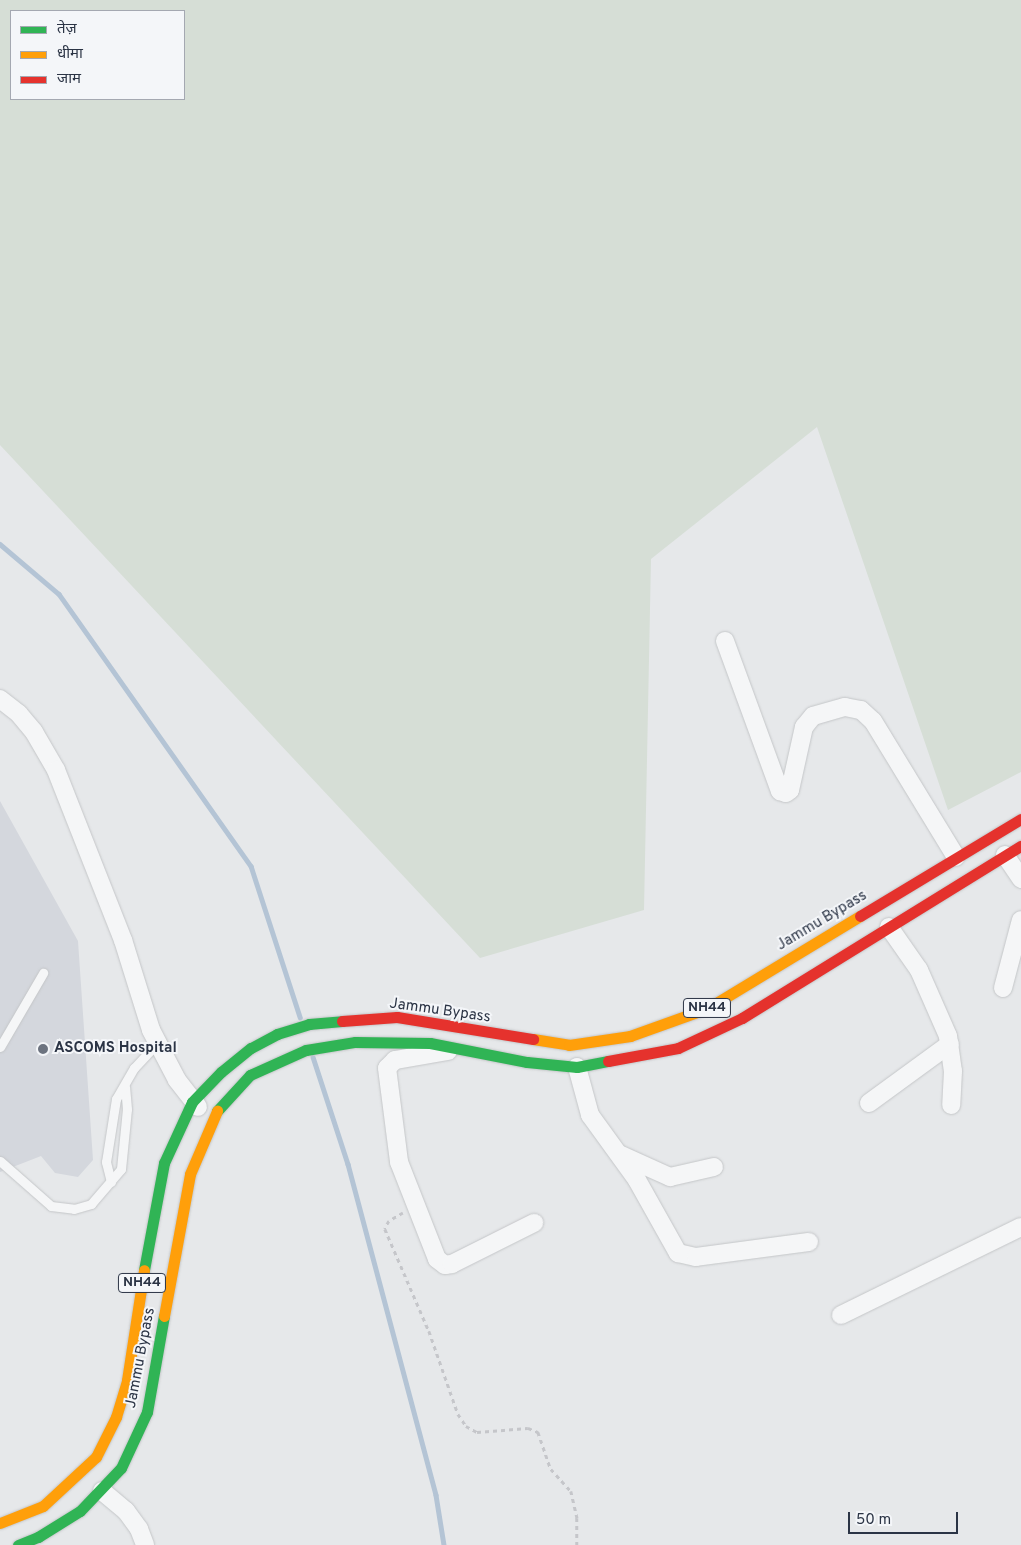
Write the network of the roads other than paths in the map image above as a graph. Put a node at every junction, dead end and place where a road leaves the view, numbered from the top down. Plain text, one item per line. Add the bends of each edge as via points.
1 (725, 640) dead end
2 (0, 699) edge
3 (1021, 819) edge
4 (1021, 846) edge
5 (1005, 855) junction
6 (956, 857) junction
7 (1021, 879) edge
8 (1021, 920) edge
9 (889, 928) junction
10 (43, 973) dead end
11 (1003, 988) dead end
12 (157, 1043) junction
13 (950, 1044) junction
14 (0, 1047) edge
15 (456, 1049) junction
16 (578, 1067) junction
17 (125, 1087) junction
18 (192, 1102) junction
19 (869, 1103) dead end
20 (951, 1105) dead end
21 (211, 1120) junction
22 (617, 1152) junction
23 (0, 1161) edge
24 (714, 1167) dead end
25 (111, 1182) junction
26 (534, 1223) dead end
27 (1021, 1227) edge
28 (809, 1242) dead end
29 (841, 1315) dead end
30 (102, 1490) junction
31 (0, 1523) edge
32 (18, 1545) edge
33 (145, 1545) edge

1 - 6 street via 780,791 786,793 790,790 804,727 812,716 845,707 861,710 874,721
2 - 12 street via 19,714 56,770 123,940
3 - 6 highway, Jammu Bypass / NH44
4 - 5 highway, Jammu Bypass / NH44
5 - 7 street
5 - 9 highway, Jammu Bypass / NH44
6 - 18 highway, Jammu Bypass / NH44 via 708,1008 630,1036 569,1045 397,1017 309,1024 277,1034 236,1059
8 - 11 street
9 - 13 street via 919,970
9 - 16 highway, Jammu Bypass / NH44 via 712,1035 678,1048
10 - 14 lane
12 - 17 lane via 134,1068
12 - 18 street
13 - 19 street
13 - 20 street
15 - 16 highway, Jammu Bypass / NH44 via 554,1066
15 - 21 highway, Jammu Bypass / NH44 via 399,1041 355,1042 306,1050 280,1060 240,1083
15 - 26 street via 438,1055 395,1060 387,1068 394,1144 437,1259 445,1265
16 - 22 street via 590,1115
17 - 25 lane via 127,1109 121,1168
17 - 25 lane via 116,1100 106,1162
18 - 21 street
18 - 31 highway, Jammu Bypass / NH44 via 175,1134 159,1183 128,1380 116,1417 96,1457 78,1477 43,1506
21 - 30 highway, Jammu Bypass / NH44 via 198,1148 184,1203 147,1412 121,1468
22 - 24 street via 670,1177
22 - 28 street via 638,1180 678,1253 696,1257
23 - 25 lane via 45,1203 58,1208 74,1209 91,1204
27 - 29 street
30 - 32 highway, Jammu Bypass / NH44 via 63,1523
30 - 33 street via 126,1511 139,1529

